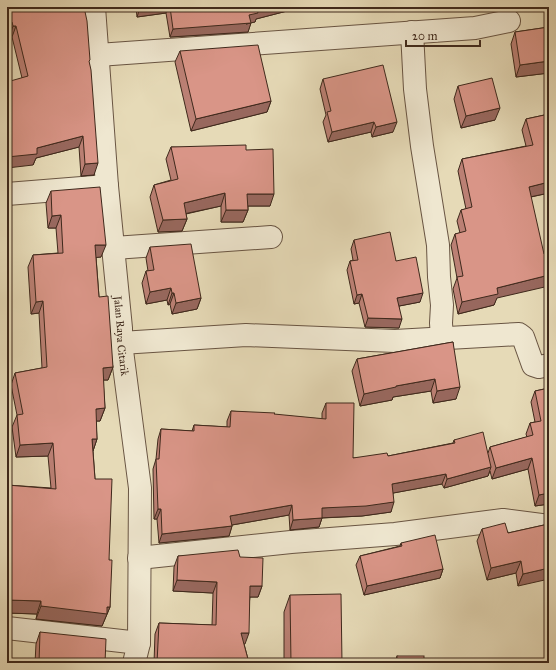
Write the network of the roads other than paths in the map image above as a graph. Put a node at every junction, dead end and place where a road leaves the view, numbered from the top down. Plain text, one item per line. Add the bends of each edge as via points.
1 (94, 7) edge
2 (509, 21) dead end
3 (412, 32) junction
4 (98, 55) junction
5 (107, 186) junction
6 (7, 194) edge
7 (271, 237) dead end
8 (114, 248) junction
9 (442, 338) junction
10 (121, 343) junction
11 (549, 365) edge
12 (549, 526) edge
13 (140, 558) junction
14 (7, 628) edge
15 (136, 653) edge

1 - 4 street, Jalan Raya Citarik
2 - 3 street via 475,28
3 - 4 street
3 - 9 street via 415,89 438,245
4 - 5 street, Jalan Raya Citarik
5 - 6 street
5 - 8 street, Jalan Raya Citarik
7 - 8 street
8 - 10 street, Jalan Raya Citarik
9 - 10 street via 395,341 246,335
9 - 11 street via 519,334 523,337 532,365
10 - 13 street, Jalan Raya Citarik via 140,488
12 - 13 street via 503,520 395,534
13 - 15 street, Jalan Raya Citarik
14 - 15 street

